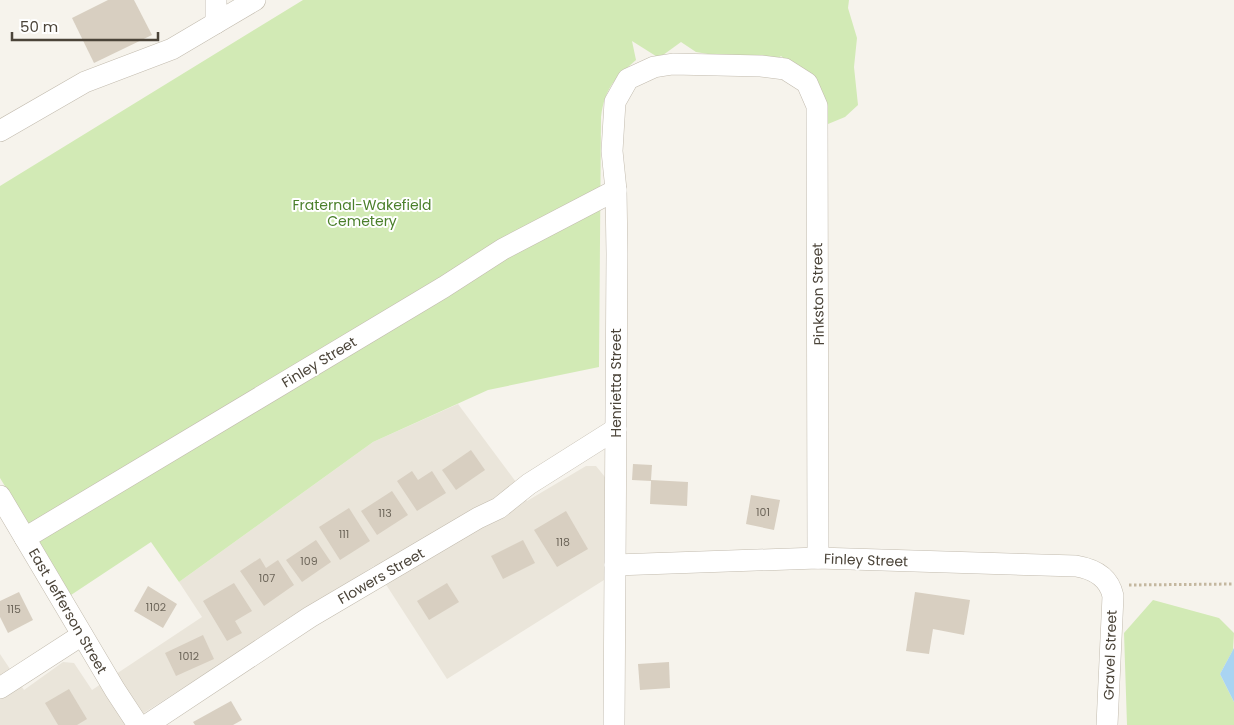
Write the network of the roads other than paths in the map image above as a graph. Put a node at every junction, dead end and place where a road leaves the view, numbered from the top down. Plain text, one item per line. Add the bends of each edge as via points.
1 (216, 0) edge
2 (255, 0) edge
3 (216, 23) junction
4 (660, 66) joint
5 (0, 131) edge
6 (616, 190) junction
7 (616, 429) junction
8 (0, 496) edge
9 (25, 538) junction
10 (818, 558) junction
11 (615, 565) junction
12 (1110, 585) joint
13 (82, 636) junction
14 (0, 688) edge
15 (138, 725) edge
16 (147, 725) edge
17 (614, 725) edge
18 (1107, 725) edge

1 - 3 street
2 - 3 street
3 - 5 street via 172,49 85,82
4 - 6 street, Henrietta Street via 628,79 615,102 612,151
4 - 10 street, Pinkston Street via 785,69 807,83 817,106
6 - 7 street, Henrietta Street
6 - 9 street, Finley Street via 504,249
7 - 11 street, Henrietta Street
7 - 16 street, Flowers Street via 529,484 499,508 310,617
8 - 9 street, East Jefferson Street
9 - 13 street, East Jefferson Street
10 - 11 street, Finley Street
10 - 12 street, Finley Street via 1076,566 1092,568
11 - 17 street, Henrietta Street
12 - 18 street, Gravel Street via 1113,596
13 - 14 street
13 - 15 street, East Jefferson Street

